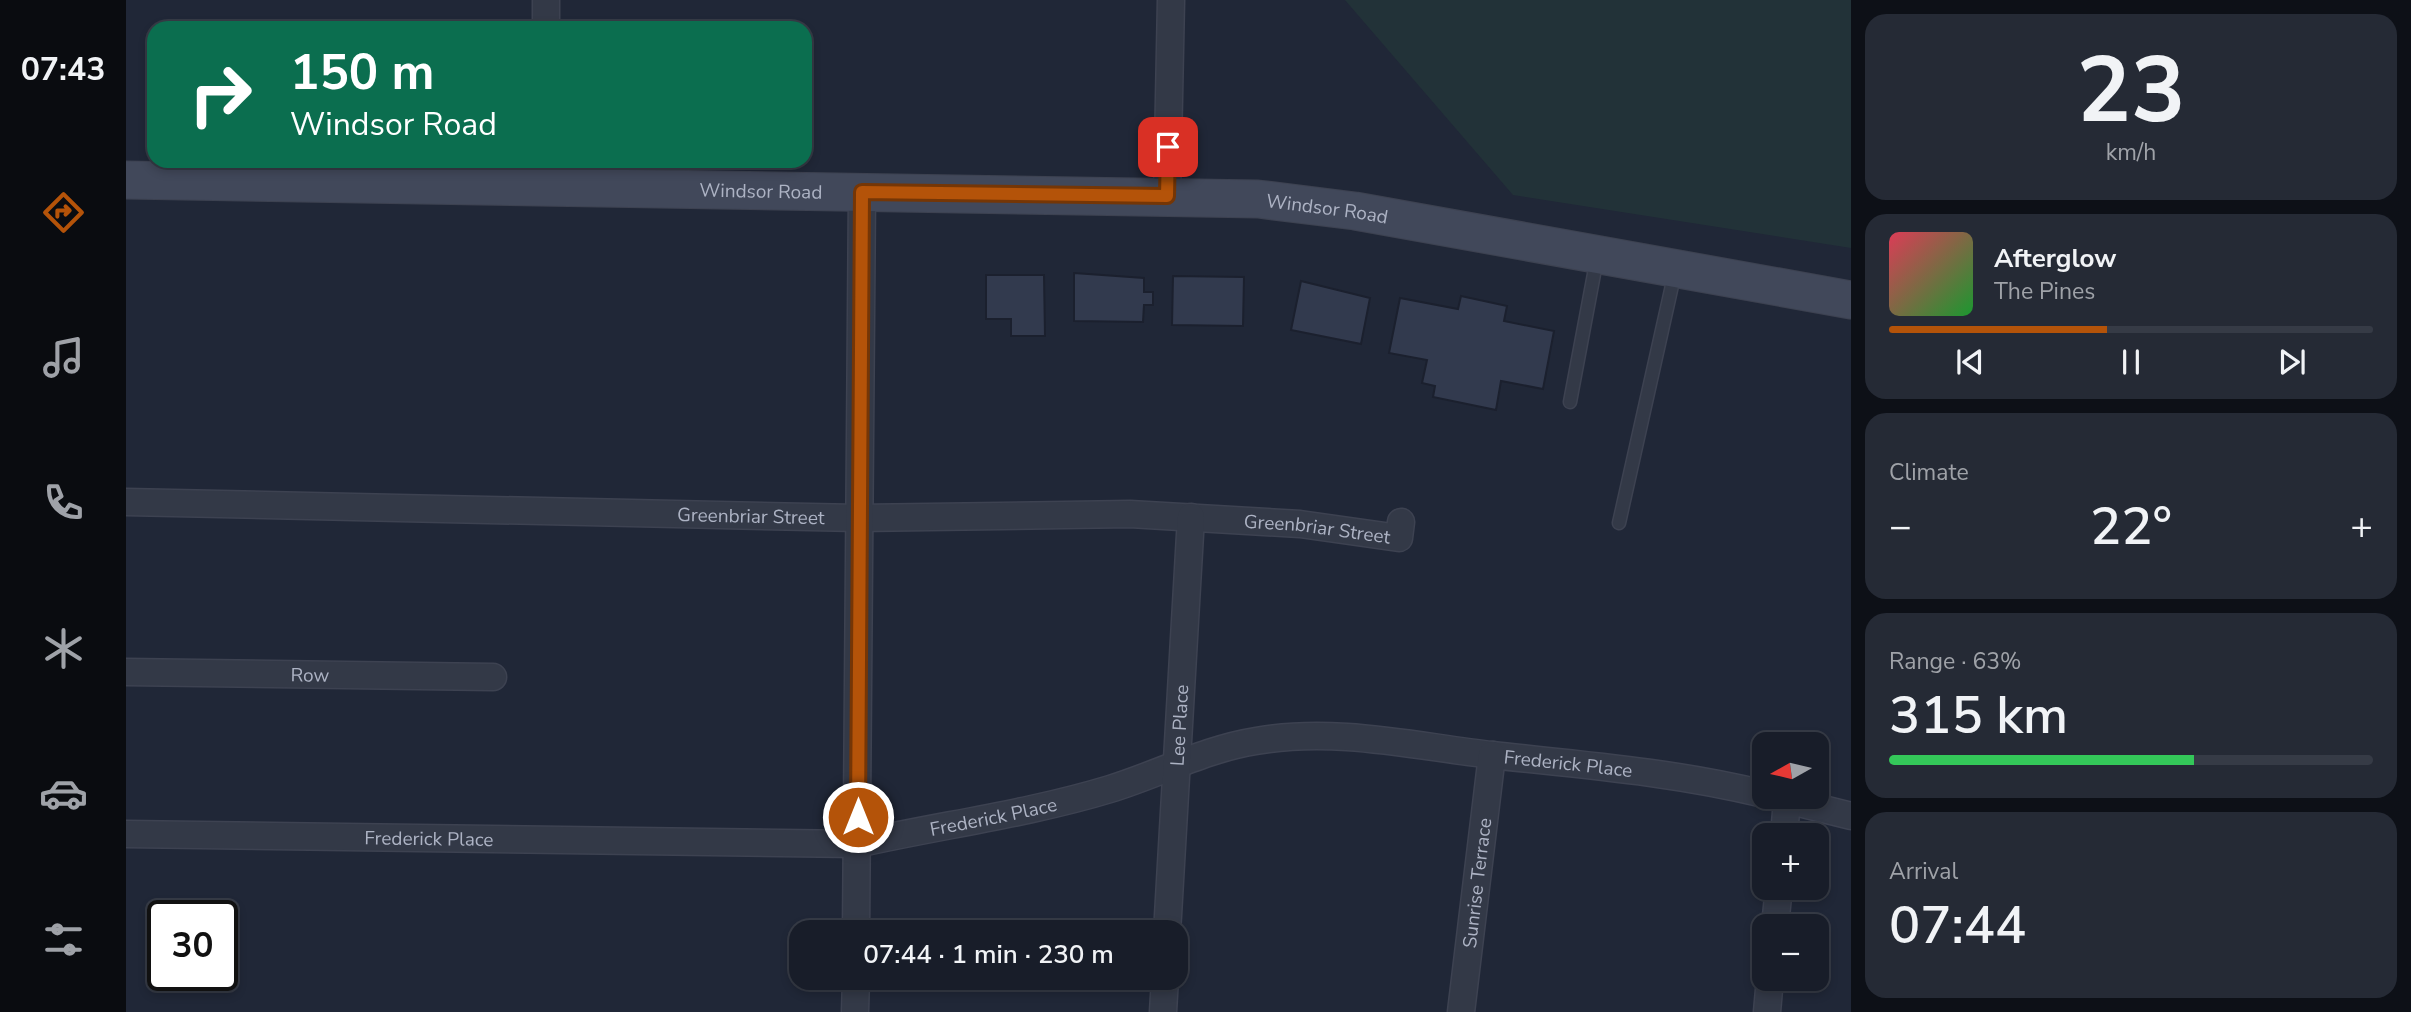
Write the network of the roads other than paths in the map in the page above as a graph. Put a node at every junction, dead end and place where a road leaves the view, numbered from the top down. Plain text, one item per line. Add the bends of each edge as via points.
1 (546, 0) edge
2 (1171, 0) edge
3 (546, 21) edge
4 (544, 175) edge
5 (126, 180) edge
6 (862, 192) junction
7 (1167, 196) junction
8 (1598, 255) junction
9 (1676, 269) junction
10 (1851, 300) edge
11 (1570, 402) dead end
12 (126, 502) edge
13 (1191, 517) junction
14 (858, 518) junction
15 (1401, 522) dead end
16 (1619, 523) dead end
17 (126, 673) edge
18 (493, 677) dead end
19 (1492, 755) junction
20 (1177, 763) junction
21 (1752, 793) edge
22 (1820, 809) edge
23 (1851, 817) edge
24 (126, 834) edge
25 (857, 844) junction
26 (856, 920) edge
27 (1168, 920) edge
28 (856, 990) edge
29 (1164, 990) edge
30 (1769, 991) edge
31 (855, 1012) edge
32 (1163, 1012) edge
33 (1461, 1012) edge
34 (1767, 1012) edge

1 - 3 street
2 - 7 street
4 - 5 street, Windsor Road
4 - 6 street, Windsor Road
6 - 7 street, Windsor Road
6 - 14 street
7 - 8 street, Windsor Road via 1258,199 1355,211
8 - 9 street, Windsor Road
8 - 11 lane
9 - 10 street, Windsor Road
9 - 16 lane
12 - 14 street, Greenbriar Street
13 - 14 street, Greenbriar Street
13 - 15 street, Greenbriar Street via 1300,524 1399,538
13 - 20 street, Lee Place
14 - 25 street
17 - 18 street, Row
19 - 20 street, Frederick Place via 1351,736 1303,735 1256,741
19 - 21 street, Frederick Place via 1620,767
19 - 33 street, Sunrise Terrace
20 - 25 street, Frederick Place via 1112,788 1030,810
20 - 27 street, Lee Place
22 - 23 street, Frederick Place
24 - 25 street, Frederick Place
25 - 26 street
28 - 31 street
29 - 32 street
30 - 34 street

